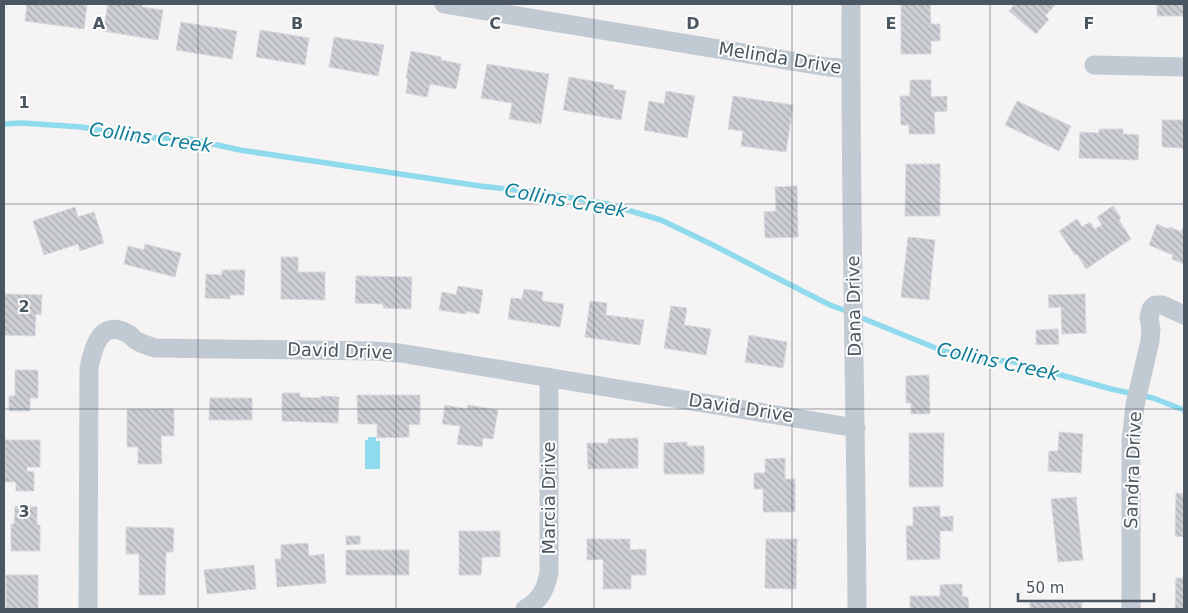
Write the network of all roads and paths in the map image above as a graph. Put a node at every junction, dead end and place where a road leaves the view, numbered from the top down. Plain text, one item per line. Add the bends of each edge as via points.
1 (444, 4) edge
2 (851, 4) edge
3 (1094, 65) dead end
4 (1184, 67) edge
5 (850, 69) junction
6 (1184, 315) edge
7 (549, 377) junction
8 (856, 428) junction
9 (88, 609) edge
10 (525, 609) edge
11 (857, 609) edge
12 (1131, 609) edge

1 - 5 street, Melinda Drive
2 - 5 street, Dana Drive
3 - 4 street
5 - 8 street, Dana Drive
6 - 12 street, Sandra Drive via 1155,305 1149,318 1150,341 1135,405 1131,442
7 - 8 street, David Drive
7 - 9 street, David Drive via 400,353 155,348 138,342 127,333 108,331 100,336 93,349 89,368
7 - 10 street, Marcia Drive via 549,573 542,594
8 - 11 street, Dana Drive

